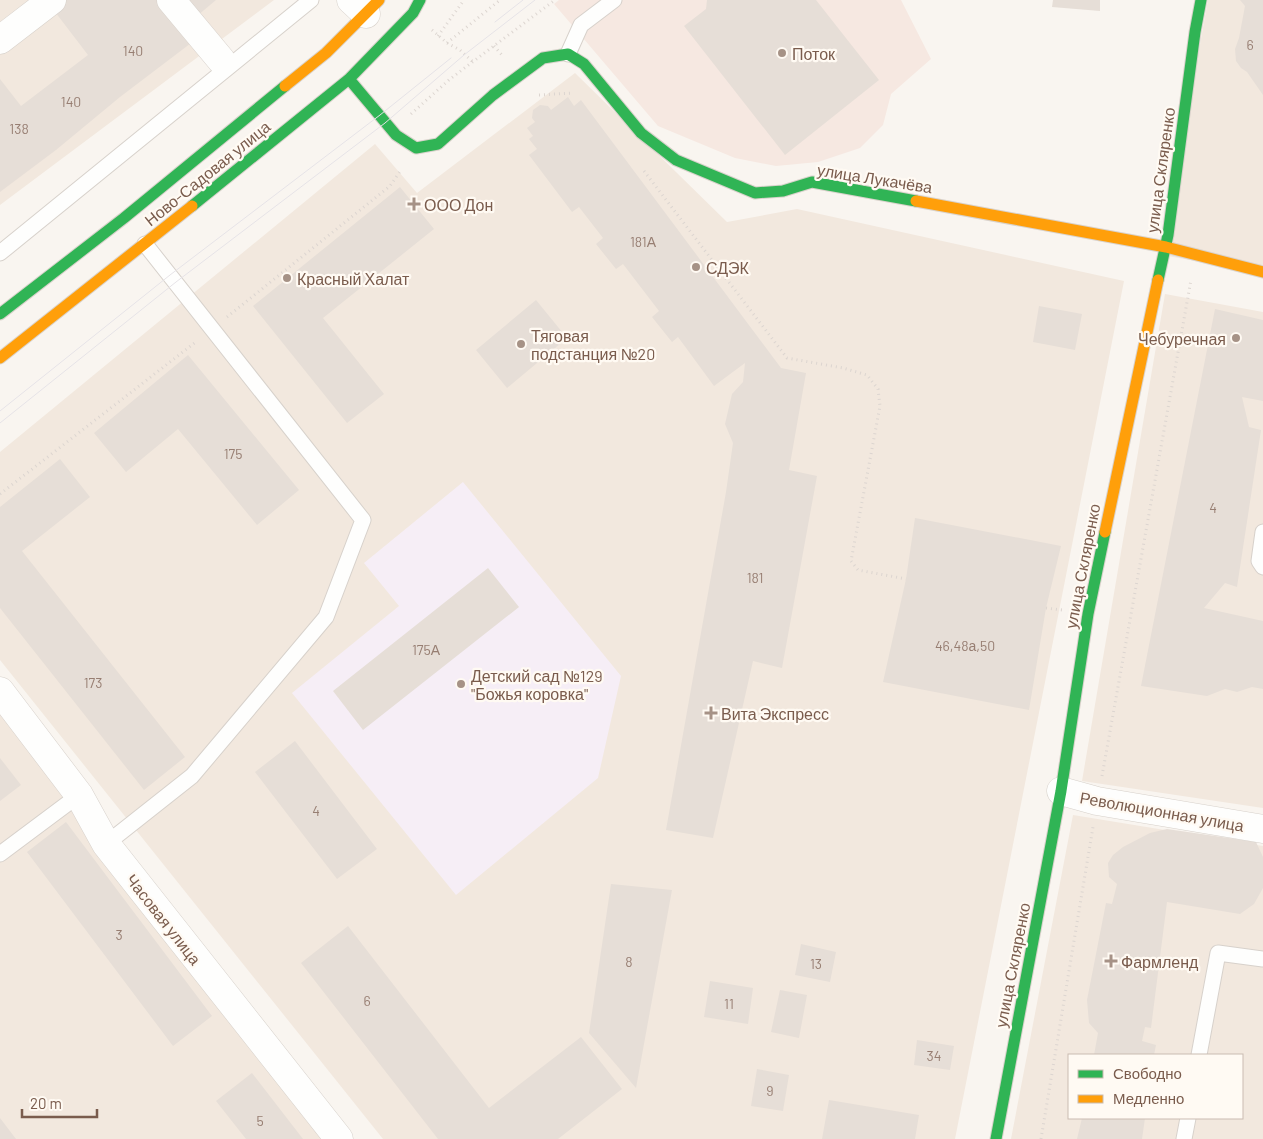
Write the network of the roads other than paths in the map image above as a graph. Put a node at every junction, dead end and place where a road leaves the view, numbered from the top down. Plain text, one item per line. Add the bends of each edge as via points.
1 (52, 0) edge
2 (171, 0) edge
3 (311, 0) edge
4 (420, 0) edge
5 (614, 0) edge
6 (1201, 0) edge
7 (365, 5) edge
8 (0, 40) edge
9 (568, 54) junction
10 (220, 60) dead end
11 (349, 79) junction
12 (145, 244) junction
13 (1166, 247) junction
14 (0, 253) edge
15 (1263, 272) edge
16 (0, 314) edge
17 (0, 358) edge
18 (1263, 532) edge
19 (1263, 567) edge
20 (0, 691) edge
21 (1061, 791) junction
22 (79, 795) junction
23 (1263, 829) edge
24 (106, 844) junction
25 (0, 854) edge
26 (1263, 959) edge
27 (1199, 1054) edge
28 (1188, 1119) edge
29 (339, 1139) edge
30 (996, 1139) edge
31 (1184, 1139) edge

1 - 8 street
2 - 10 street
3 - 14 lane
4 - 11 street, Ново-Садовая улица via 413,14
5 - 9 lane via 582,26
6 - 13 street, улица Скляренко
7 - 16 street, Ново-Садовая улица via 326,53 124,218
9 - 11 street via 543,58 492,95 438,144 416,148 396,135
9 - 13 street, улица Лукачёва via 584,64 641,133 676,160 755,193 783,191 812,182
11 - 12 street, Ново-Садовая улица
12 - 17 street, Ново-Садовая улица
12 - 24 lane via 363,520 326,617 192,776
13 - 15 street, улица Лукачёва
13 - 21 street, улица Скляренко via 1088,614
18 - 19 lane via 1259,561
20 - 22 street, Часовая улица
21 - 23 street, Революционная улица via 1097,801
21 - 30 street, улица Скляренко
22 - 24 street, Часовая улица
22 - 25 lane
24 - 29 street, Часовая улица
26 - 27 lane via 1218,953
28 - 31 lane

